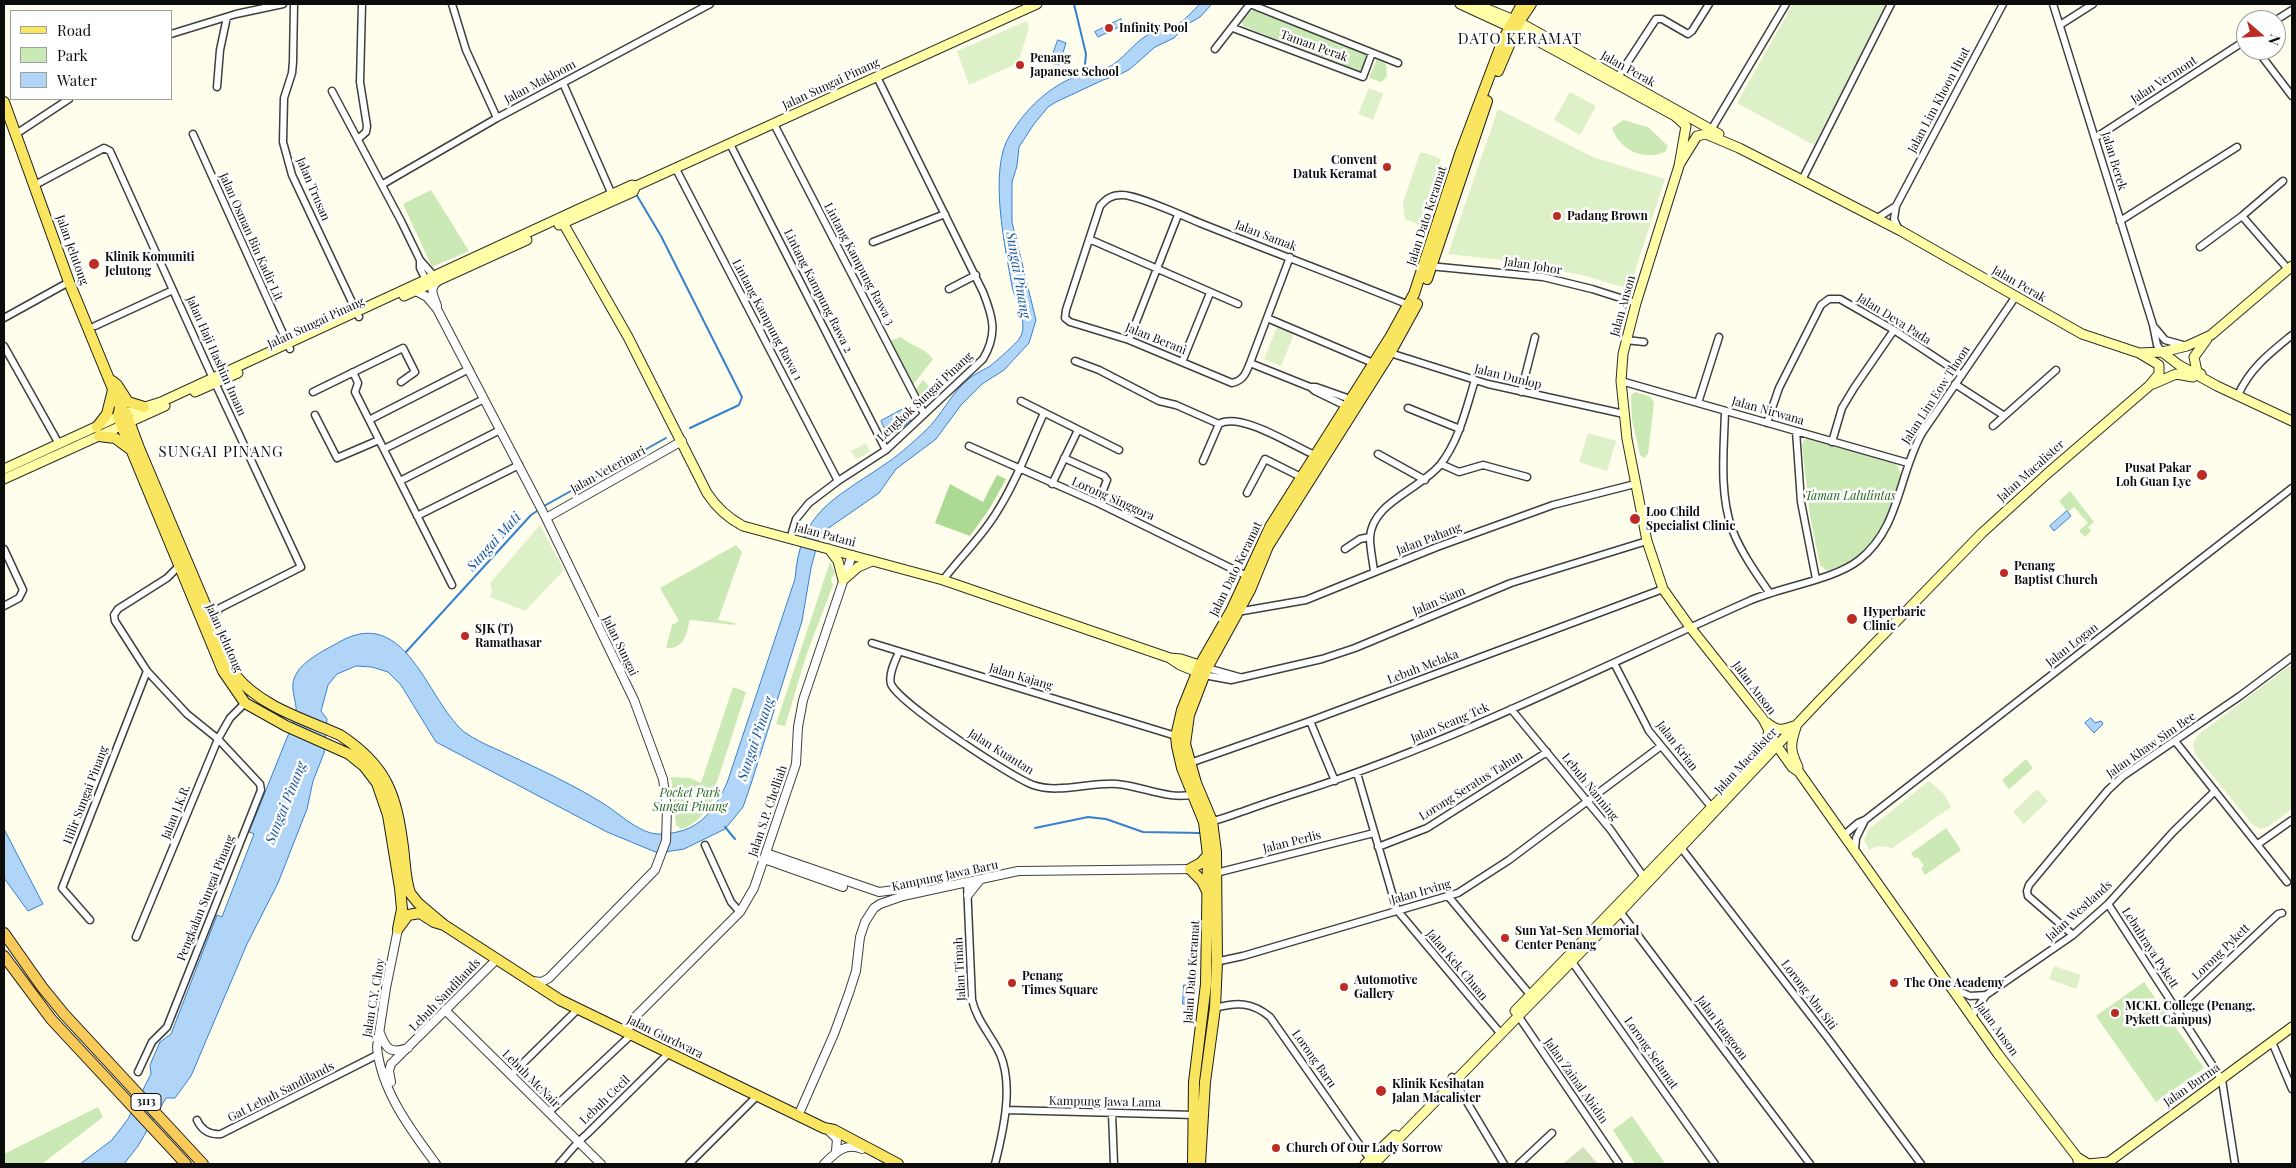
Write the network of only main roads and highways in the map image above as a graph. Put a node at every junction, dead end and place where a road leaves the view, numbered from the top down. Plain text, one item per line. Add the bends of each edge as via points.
1 (1037, 4) edge
2 (1460, 4) edge
3 (1475, 4) edge
4 (1522, 4) edge
5 (1531, 4) edge
6 (1514, 24) junction
7 (1617, 83) junction
8 (4, 102) edge
9 (11, 129) edge
10 (1739, 148) junction
11 (1679, 166) junction
12 (565, 220) junction
13 (1428, 266) junction
14 (2290, 268) edge
15 (432, 279) junction
16 (358, 314) junction
17 (2210, 335) junction
18 (2162, 352) junction
19 (2140, 353) junction
20 (109, 379) junction
21 (214, 380) junction
22 (2209, 382) junction
23 (2149, 386) junction
24 (113, 390) junction
25 (2238, 395) junction
26 (1350, 405) junction
27 (144, 407) junction
28 (123, 417) junction
29 (2292, 421) edge
30 (98, 431) junction
31 (130, 449) junction
32 (4, 469) edge
33 (4, 479) edge
34 (825, 548) junction
35 (872, 561) junction
36 (1234, 612) junction
37 (1202, 670) junction
38 (1763, 719) junction
39 (1797, 725) junction
40 (1777, 746) junction
41 (1799, 772) junction
42 (1197, 794) junction
43 (1713, 809) junction
44 (1208, 855) junction
45 (1213, 870) junction
46 (410, 893) joint
47 (1209, 897) junction
48 (444, 925) junction
49 (398, 929) joint
50 (4, 933) edge
51 (4, 956) edge
52 (1212, 962) junction
53 (2292, 1027) edge
54 (1198, 1116) junction
55 (862, 1149) road end
56 (883, 1156) junction
57 (2078, 1160) edge
58 (1375, 1161) edge
59 (186, 1164) edge
60 (203, 1164) edge
61 (898, 1164) edge
62 (1193, 1164) edge
63 (1200, 1164) edge
64 (2110, 1164) edge

1 - 12 main road, Jalan Sungai Pinang via 636,186 633,192 613,197
2 - 6 main road, Jalan Perak
3 - 6 main road, Jalan Perak
4 - 6 main road
5 - 6 main road
6 - 7 main road, Jalan Perak
6 - 13 main road, Jalan Dato Keramat
7 - 10 main road, Jalan Perak via 1711,130
7 - 11 main road, Jalan Perak via 1684,123 1686,132
8 - 9 main road, Jalan Jelutong
9 - 20 main road, Jalan Jelutong
10 - 11 main road, Jalan Perak via 1702,134 1692,142
10 - 19 main road, Jalan Perak via 1901,231 2082,334
11 - 38 main road, Jalan Anson via 1626,340 1621,381 1624,414 1647,541 1663,589
12 - 15 main road, Jalan Sungai Pinang
12 - 34 main road, Jalan Patani via 715,505 743,526
13 - 26 main road, Jalan Dato Keramat via 1409,305
13 - 26 main road, Jalan Dato Keramat via 1416,306 1390,353
14 - 17 main road
15 - 16 main road, Jalan Sungai Pinang
15 - 16 main road, Jalan Sungai Pinang via 416,291
16 - 21 main road, Jalan Sungai Pinang
17 - 18 main road via 2187,346
17 - 25 main road via 2194,357 2197,372
18 - 19 main road, Jalan Perak
18 - 22 main road
19 - 23 main road via 2159,365 2159,374
20 - 24 main road, Jalan Jelutong
20 - 27 main road via 128,402
21 - 27 main road, Jalan Sungai Pinang
21 - 28 main road, Jalan Sungai Pinang
22 - 23 main road via 2176,374
22 - 25 main road
23 - 39 main road, Jalan Macalister via 1997,518
24 - 28 main road, Jalan Jelutong
24 - 30 main road via 108,412
25 - 29 main road
26 - 36 main road, Jalan Dato Keramat via 1327,452 1268,546
26 - 36 main road, Jalan Dato Keramat via 1270,527
27 - 28 main road, Jalan Sungai Pinang
28 - 30 main road, Jalan Sungai Pinang
28 - 31 main road, Jalan Jelutong
28 - 46 main road, Jalan Jelutong via 228,661 245,687 260,700 340,735 383,773 400,830
30 - 31 main road
30 - 32 main road, Jalan Sungai Pinang via 59,444
30 - 33 main road, Jalan Sungai Pinang
31 - 49 main road, Jalan Jelutong via 223,672 245,703 286,726 349,754 377,783 391,830 402,903
34 - 35 main road, Jalan Patani
34 - 35 main road via 838,561 843,580 858,567
35 - 37 main road, Jalan Patani via 943,580
36 - 37 main road, Jalan Dato Keramat
37 - 42 main road, Jalan Dato Keramat via 1185,744
37 - 42 main road, Jalan Dato Keramat via 1182,710 1176,736 1182,768
38 - 39 main road via 1779,731
38 - 40 main road, Jalan Anson
38 - 43 main road, Jalan Macalister via 1770,744
39 - 40 main road, Jalan Macalister
39 - 41 main road via 1791,746
40 - 41 main road, Jalan Anson
40 - 43 main road, Jalan Macalister
41 - 57 main road, Jalan Anson
42 - 44 main road, Jalan Dato Keramat
42 - 45 main road, Jalan Dato Keramat via 1212,821
43 - 58 main road, Jalan Macalister
44 - 45 main road, Jalan Dato Keramat
44 - 47 main road via 1190,869 1202,881
45 - 47 main road, Jalan Dato Keramat
45 - 52 main road, Jalan Dato Keramat
46 - 48 main road, Jalan Gurdwara
47 - 52 main road, Jalan Dato Keramat
48 - 49 main road, Jalan Gurdwara via 416,912 405,918
48 - 56 main road, Jalan Gurdwara via 578,1009
50 - 60 highway, 3113 via 42,987 88,1041
51 - 59 highway, 3113 via 79,1050
52 - 54 main road, Jalan Dato Keramat
52 - 54 main road, Jalan Dato Keramat via 1215,1008
53 - 64 main road, Jalan Burma via 2126,1148
54 - 62 main road, Jalan Dato Keramat
54 - 63 main road, Jalan Dato Keramat
55 - 56 main road, Jalan Gurdwara
56 - 61 main road, Jalan Gurdwara
57 - 64 main road, Jalan Anson via 2088,1164

